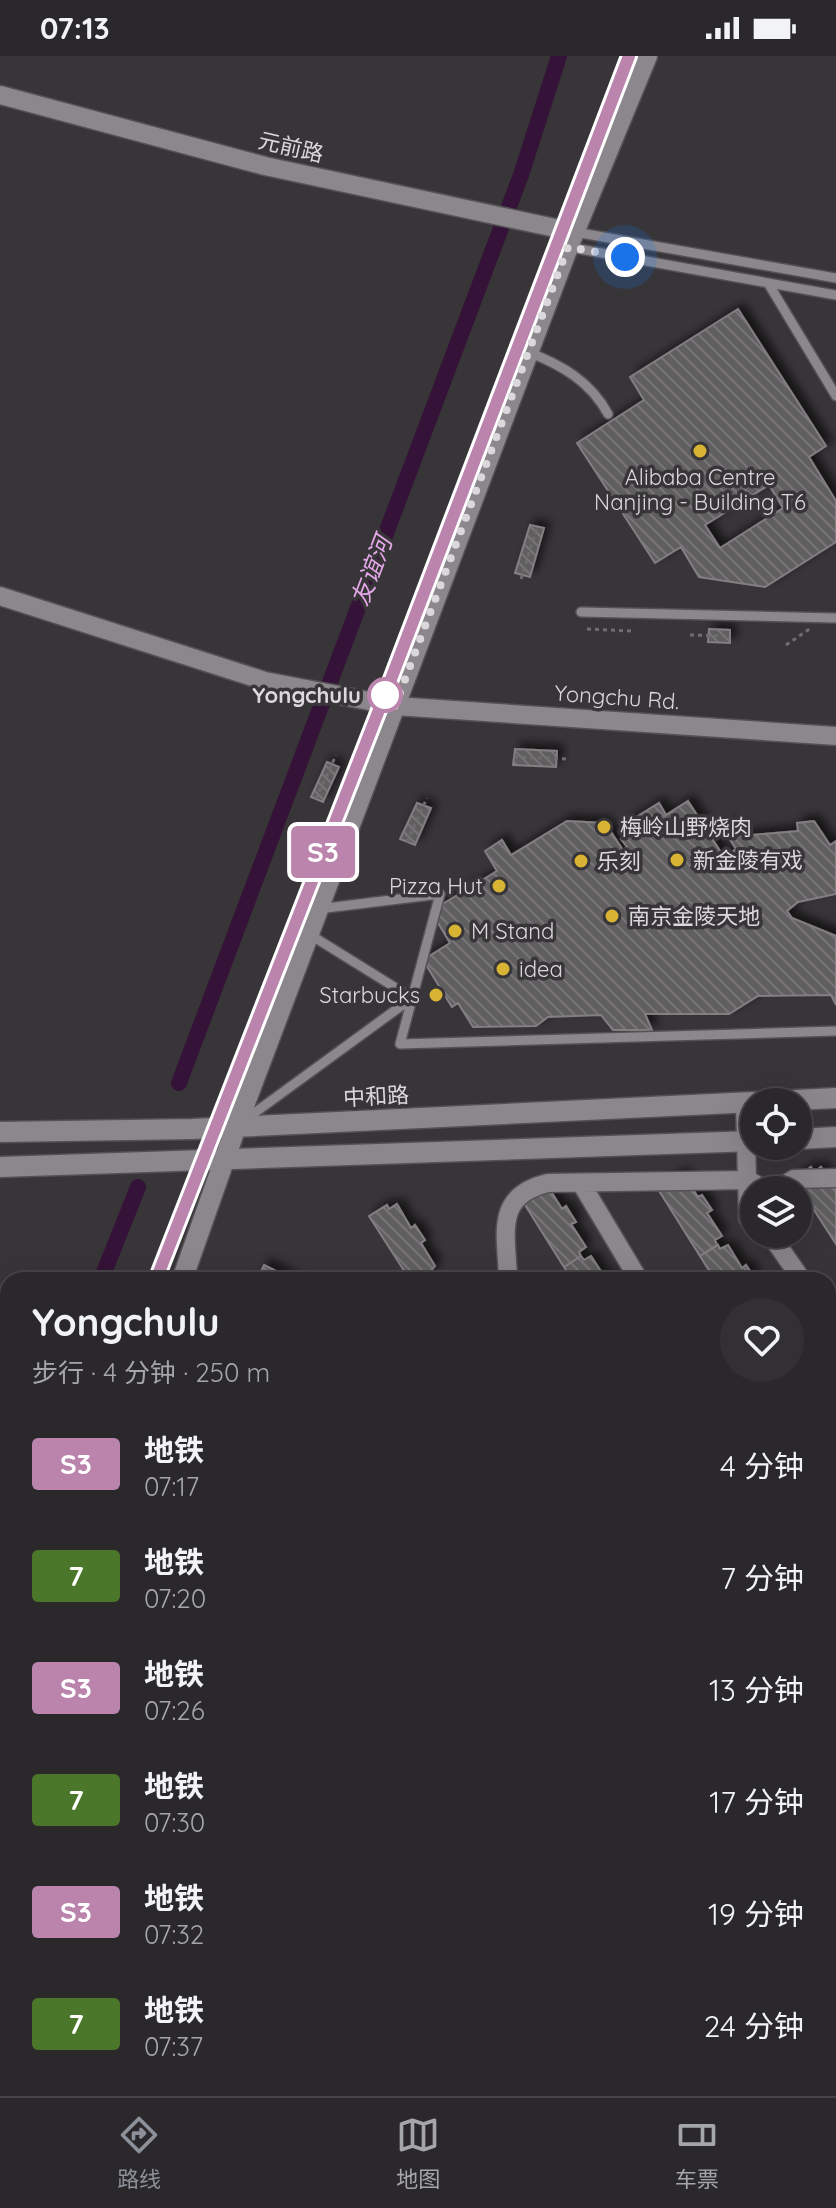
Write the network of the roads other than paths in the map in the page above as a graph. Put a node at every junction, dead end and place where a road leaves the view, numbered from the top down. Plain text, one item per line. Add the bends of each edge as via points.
1 (647, 56) edge
2 (0, 95) edge
3 (571, 239) junction
4 (836, 278) edge
5 (768, 283) junction
6 (836, 295) edge
7 (528, 352) junction
8 (836, 396) edge
9 (608, 414) dead end
10 (0, 596) edge
11 (581, 612) dead end
12 (836, 618) edge
13 (395, 706) junction
14 (836, 736) edge
15 (318, 909) junction
16 (309, 934) junction
17 (836, 1031) edge
18 (836, 1098) edge
19 (812, 1099) edge
20 (740, 1103) edge
21 (236, 1127) junction
22 (0, 1132) edge
23 (836, 1137) edge
24 (812, 1138) edge
25 (740, 1141) edge
26 (225, 1159) junction
27 (0, 1167) edge
28 (836, 1178) edge
29 (812, 1179) edge
30 (740, 1180) edge
31 (581, 1183) junction
32 (767, 1248) edge
33 (780, 1248) edge
34 (185, 1272) edge
35 (508, 1272) edge
36 (634, 1272) edge
37 (783, 1272) edge
38 (796, 1272) edge

1 - 3 main road
2 - 3 street, 元前路 via 265,166 496,215
3 - 4 lane
3 - 5 lane
3 - 7 main road
5 - 6 lane
5 - 8 lane
7 - 9 lane via 581,380
7 - 13 main road
10 - 13 street, Yongchu Rd. via 265,681
11 - 12 lane
13 - 14 street, Yongchu Rd.
13 - 15 main road
15 - 16 main road
15 - 17 lane via 440,894 400,1044
16 - 21 main road
16 - 21 lane via 412,998
18 - 19 main road, 中和路
20 - 21 main road, 中和路
21 - 22 main road, 中和路
21 - 26 main road
23 - 24 main road
25 - 26 main road
26 - 27 main road
26 - 34 main road
28 - 29 street
30 - 31 street
31 - 35 street via 548,1183 515,1198 507,1214
31 - 36 street
32 - 37 street
33 - 38 street

